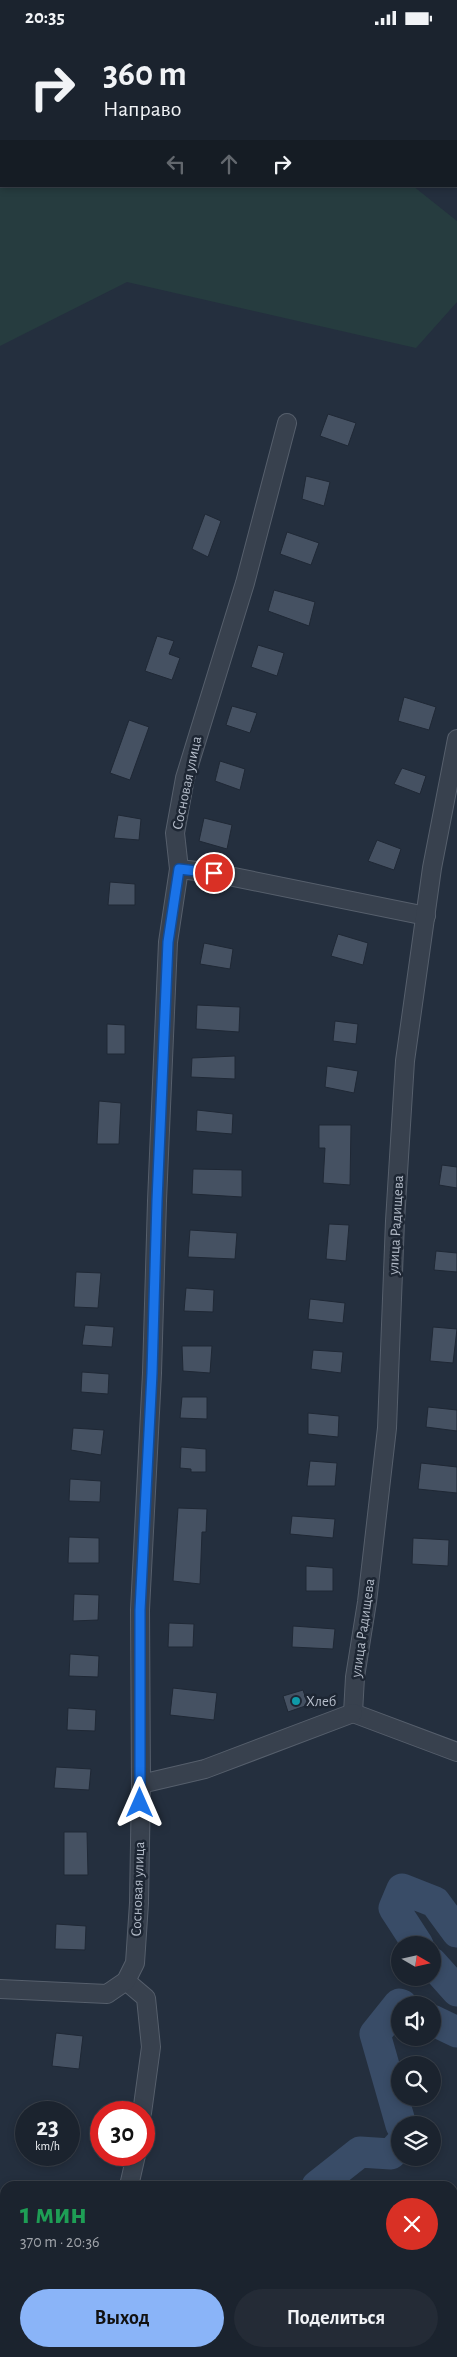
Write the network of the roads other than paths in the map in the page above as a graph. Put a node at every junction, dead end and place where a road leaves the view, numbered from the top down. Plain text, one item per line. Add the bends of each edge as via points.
1 (287, 423) dead end
2 (457, 739) edge
3 (179, 869) junction
4 (426, 916) junction
5 (353, 1713) junction
6 (457, 1752) edge
7 (141, 1783) junction
8 (126, 1981) junction
9 (0, 1989) edge
10 (144, 2101) edge
11 (134, 2166) edge
12 (130, 2181) edge

1 - 3 street, Сосновая улица via 245,583 185,777 175,833
2 - 4 street, улица Радищева
3 - 4 street via 214,873
3 - 7 street, Сосновая улица via 168,942 157,1201 140,1610
4 - 5 street, улица Радищева via 405,1061 387,1428
5 - 6 street
5 - 7 street via 205,1769
7 - 8 street, Сосновая улица via 135,1963
8 - 9 street via 107,1994
8 - 10 street via 146,1998 151,2047
11 - 12 street

